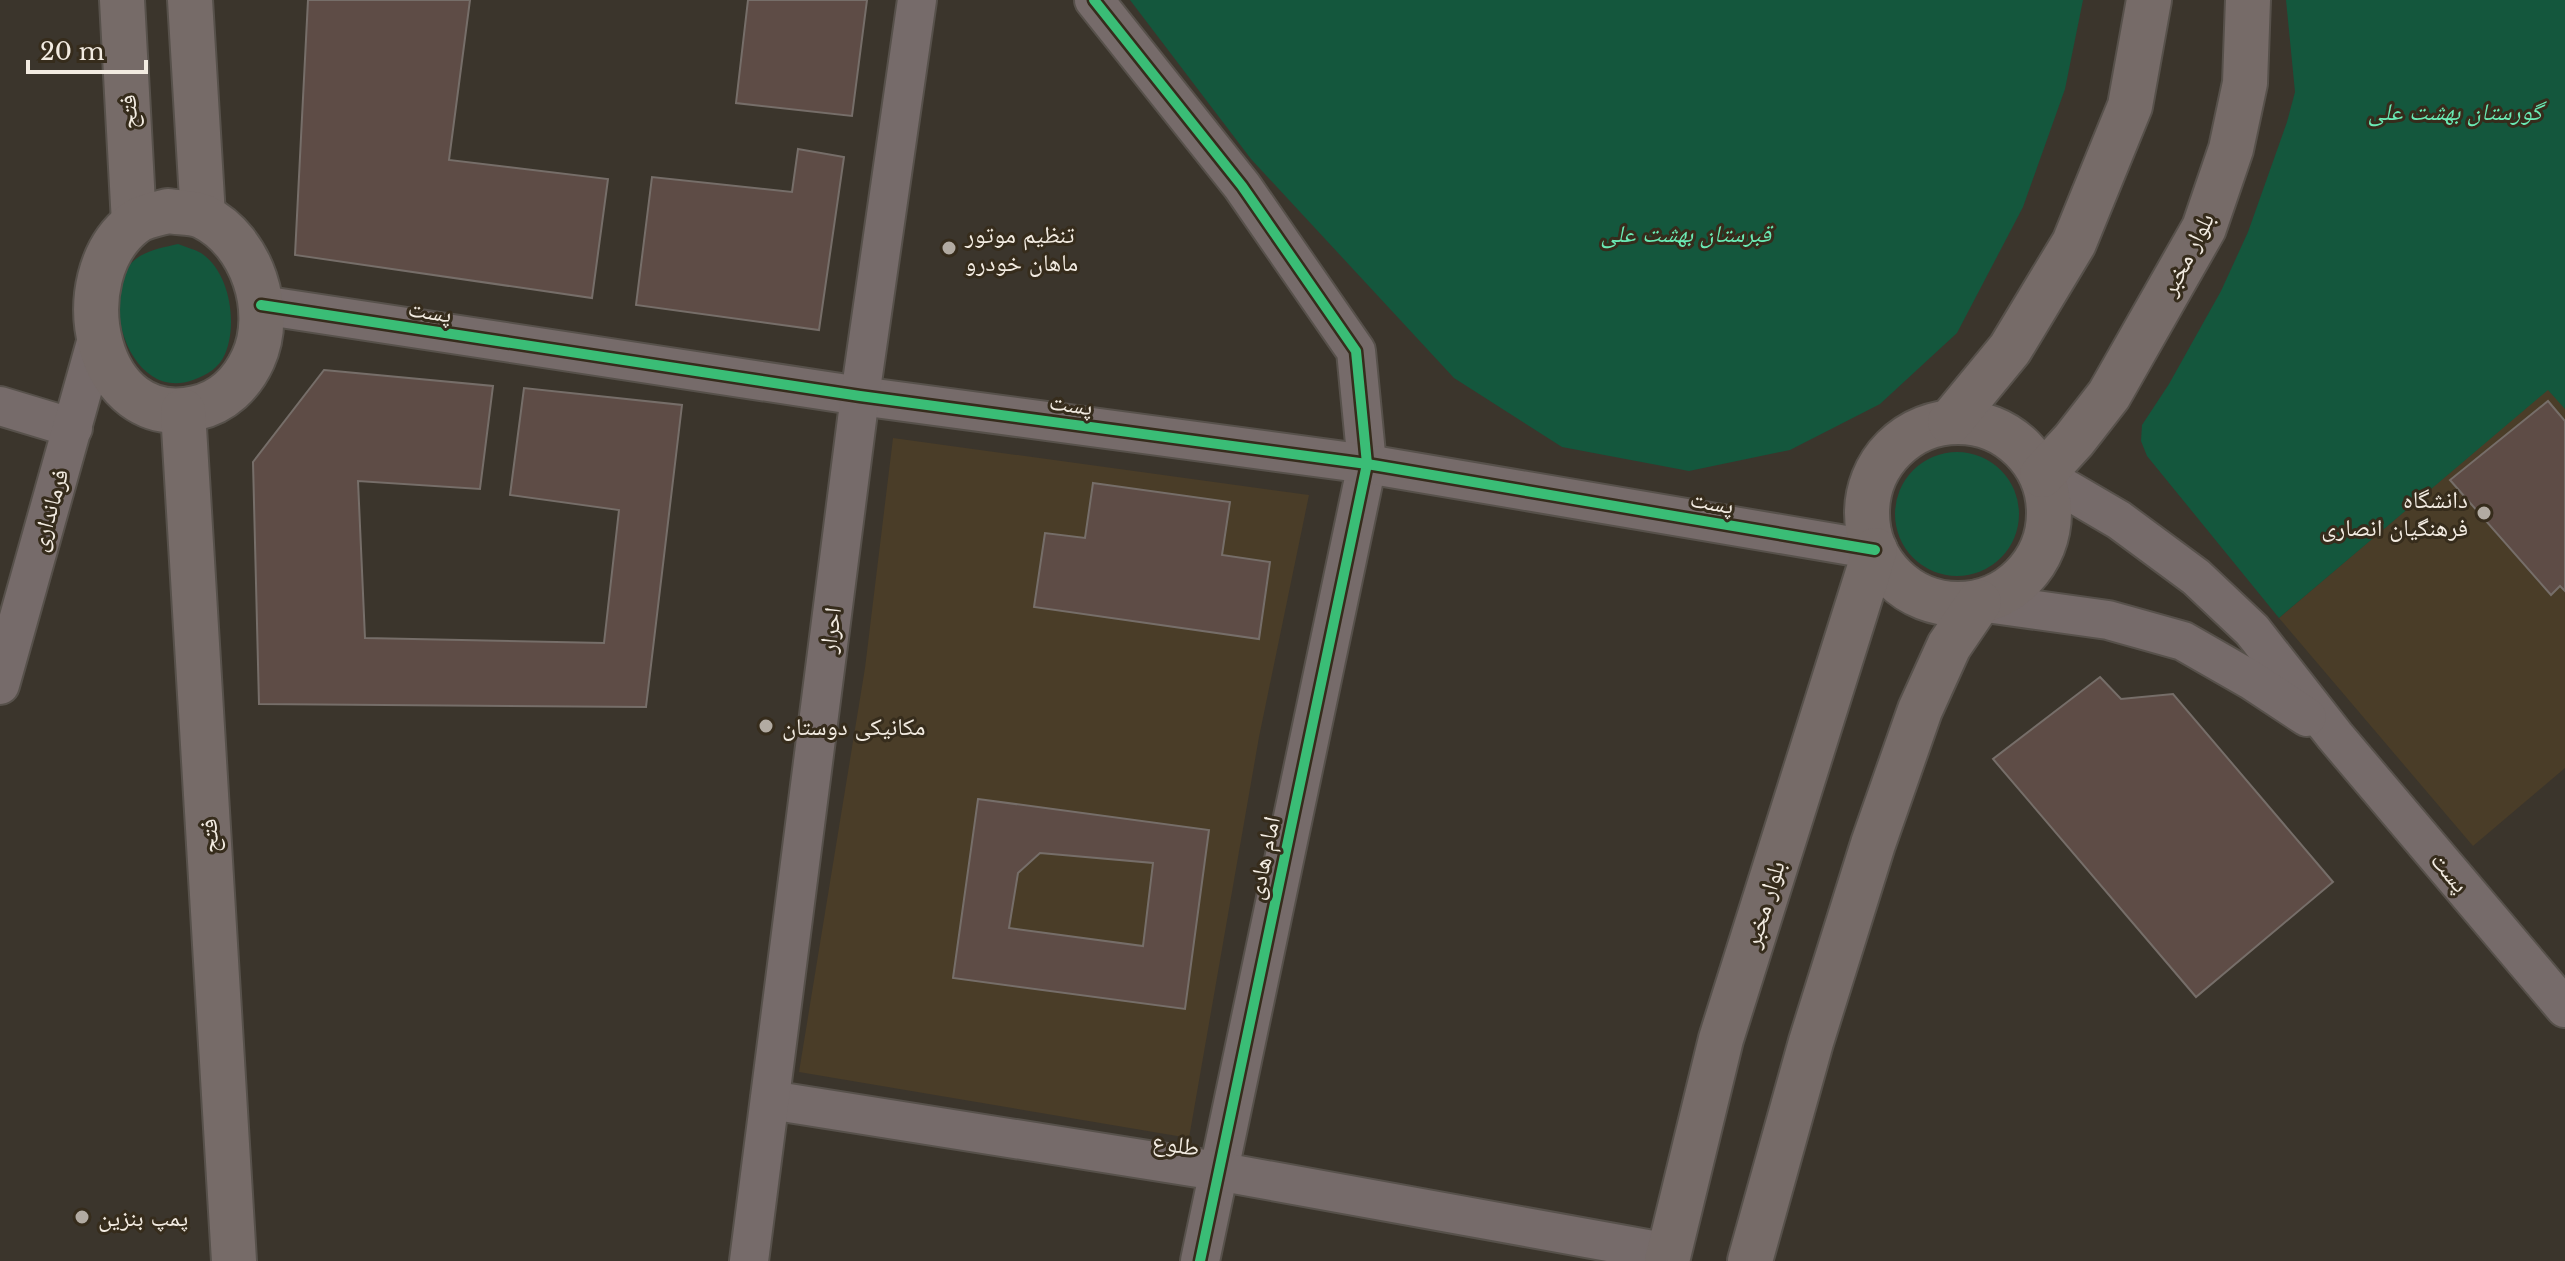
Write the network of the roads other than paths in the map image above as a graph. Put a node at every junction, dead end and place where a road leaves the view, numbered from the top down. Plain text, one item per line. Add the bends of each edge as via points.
1 (122, 0) edge
2 (190, 0) edge
3 (917, 0) edge
4 (1094, 0) edge
5 (2149, 0) edge
6 (2248, 0) edge
7 (203, 216) junction
8 (134, 223) junction
9 (261, 305) junction
10 (98, 335) junction
11 (860, 396) junction
12 (0, 406) edge
13 (183, 411) junction
14 (1950, 422) junction
15 (73, 428) junction
16 (1367, 464) junction
17 (2042, 475) junction
18 (1875, 550) junction
19 (1979, 602) junction
20 (0, 685) edge
21 (2335, 736) junction
22 (2565, 1008) edge
23 (770, 1100) junction
24 (1217, 1171) junction
25 (1668, 1257) edge
26 (234, 1261) edge
27 (749, 1261) edge
28 (1200, 1261) edge
29 (1750, 1261) edge

1 - 8 main road, فتح
2 - 7 main road
3 - 11 street, احرار
4 - 16 street, امام هادی via 1242,186 1356,351
5 - 14 main road via 2130,106 2074,243 2010,349
6 - 17 main road, بلوار مخبر via 2245,83 2231,149 2204,228 2109,395
7 - 8 main road via 168,211
7 - 9 main road via 234,240 253,274
8 - 10 main road via 102,268
9 - 11 street, پست
9 - 13 main road via 259,345 247,372 226,395
10 - 13 main road via 104,359 126,389 163,410
10 - 15 street, فرمانداری
11 - 16 street, پست
11 - 23 street, احرار
12 - 15 street
13 - 26 main road, فتح
14 - 17 main road via 1978,423 2004,433 2027,452
14 - 18 main road via 1909,435 1879,467 1867,508
15 - 20 street, فرمانداری
16 - 18 street, پست
16 - 24 street, امام هادی
17 - 19 main road via 2049,528 2041,553 2004,592
17 - 21 street via 2119,520 2196,577 2252,630
18 - 19 main road via 1885,568 1917,595 1958,604
18 - 25 main road, بلوار مخبر via 1721,1039
19 - 21 street via 2108,620 2183,641
19 - 29 main road via 1949,646 1920,710 1873,844
21 - 22 street, پست
23 - 24 street, طلوع
23 - 27 street, احرار
24 - 25 street, طلوع
24 - 28 street, امام هادی

